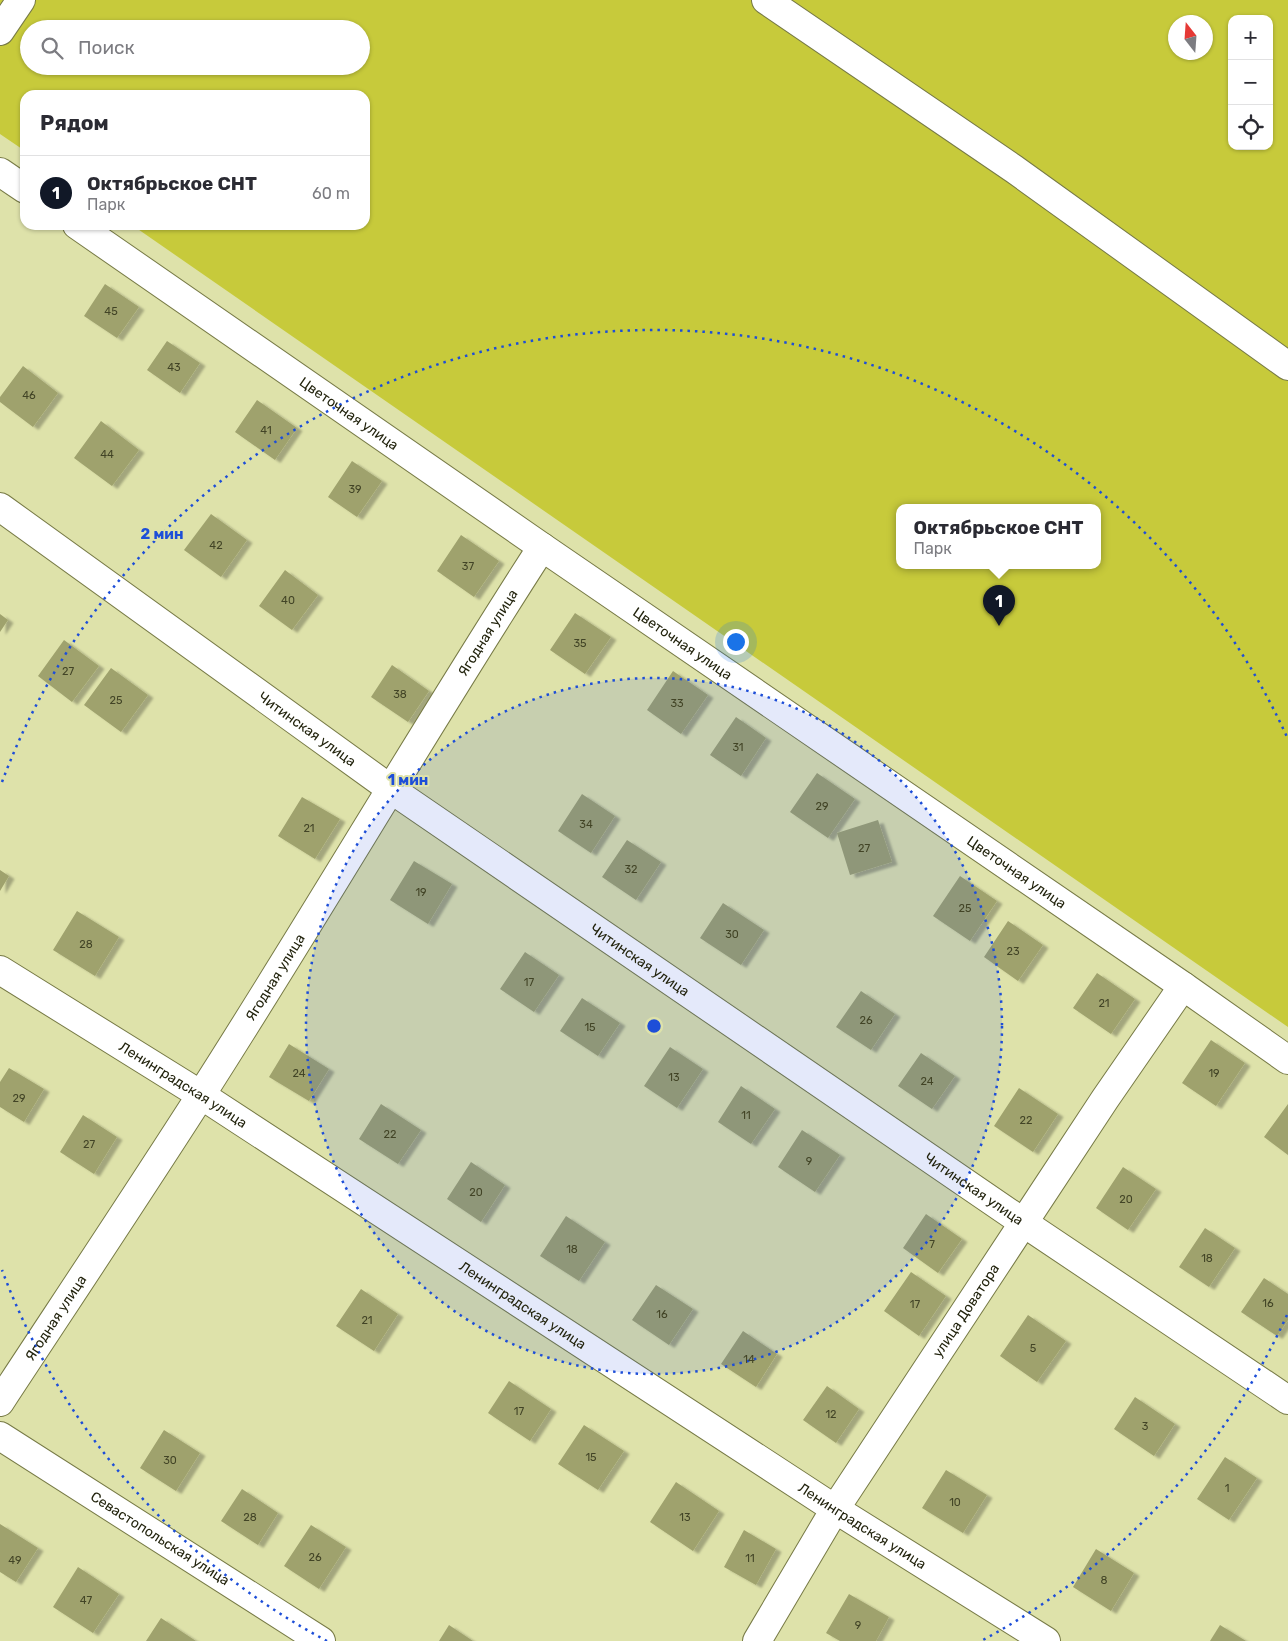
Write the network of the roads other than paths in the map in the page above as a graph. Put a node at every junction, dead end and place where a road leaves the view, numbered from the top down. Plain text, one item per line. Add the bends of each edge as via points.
1 (21, 0) edge
2 (766, 0) edge
3 (0, 31) edge
4 (0, 172) edge
5 (20, 186) edge
6 (84, 230) edge
7 (1288, 366) edge
8 (0, 507) edge
9 (542, 546) junction
10 (392, 790) junction
11 (0, 970) edge
12 (1183, 986) junction
13 (1288, 1060) edge
14 (201, 1095) junction
15 (1024, 1222) junction
16 (1288, 1400) edge
17 (0, 1402) edge
18 (0, 1436) edge
19 (835, 1509) junction
20 (321, 1641) edge
21 (757, 1641) edge
22 (1046, 1641) edge

1 - 3 street
2 - 7 street via 1014,169
4 - 5 street
6 - 9 street, Цветочная улица
8 - 10 street, Читинская улица
9 - 10 street, Ягодная улица via 463,669
9 - 12 street, Цветочная улица
10 - 14 street, Ягодная улица
10 - 15 street, Читинская улица
11 - 14 street, Ленинградская улица
12 - 13 street, Цветочная улица
12 - 15 street, улица Доватора
14 - 17 street, Ягодная улица
14 - 19 street, Ленинградская улица
15 - 16 street, Читинская улица
15 - 19 street, улица Доватора
18 - 20 street, Севастопольская улица
19 - 21 street, улица Доватора
19 - 22 street, Ленинградская улица

